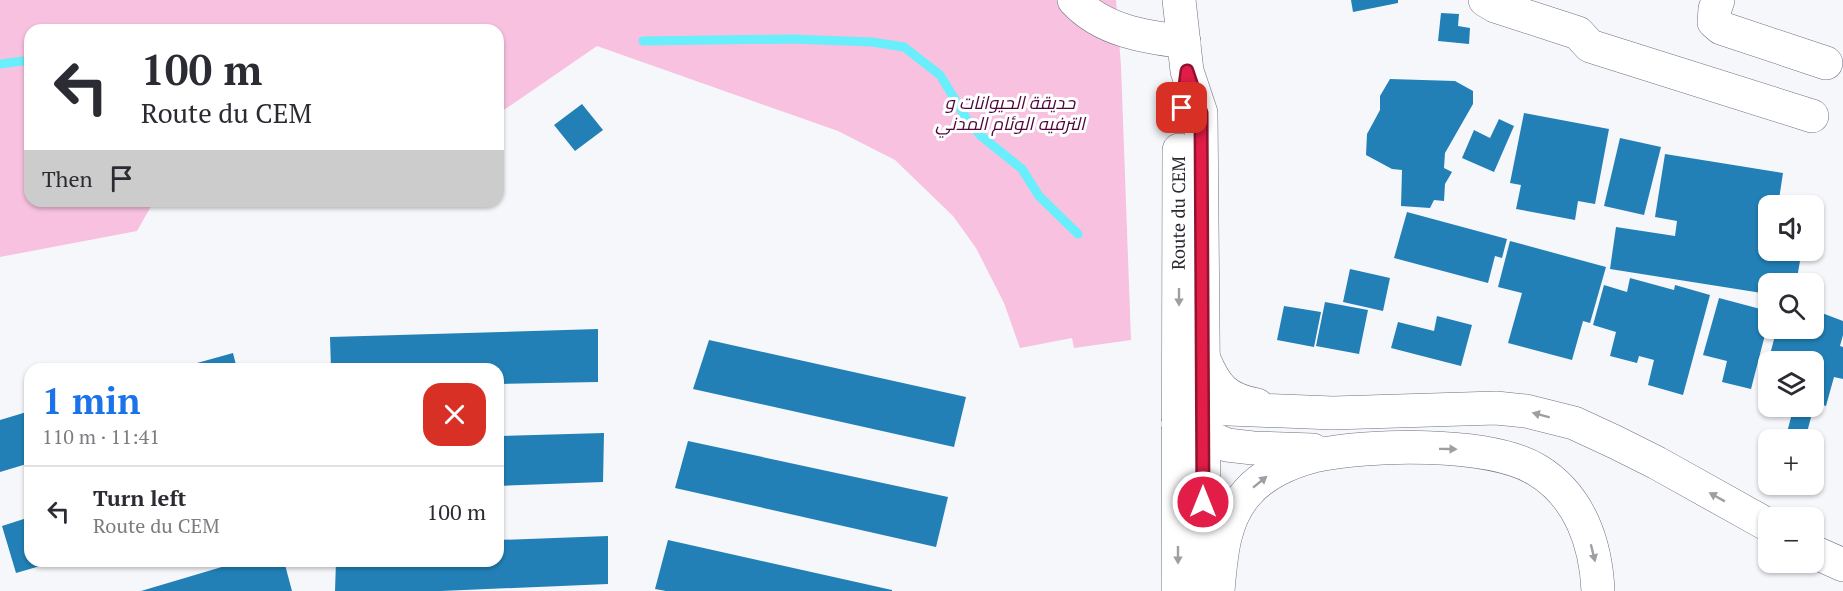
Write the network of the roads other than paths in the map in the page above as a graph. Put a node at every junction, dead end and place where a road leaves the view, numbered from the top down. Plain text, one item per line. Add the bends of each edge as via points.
1 (1074, 0) edge
2 (1179, 0) edge
3 (1485, 0) edge
4 (1718, 0) edge
5 (1185, 57) junction
6 (1826, 63) dead end
7 (1812, 116) dead end
8 (1204, 359) junction
9 (1333, 413) junction
10 (1195, 423) junction
11 (1362, 449) junction
12 (1758, 519) edge
13 (1824, 556) edge
14 (1843, 565) edge
15 (1178, 591) edge
16 (1202, 591) edge
17 (1218, 591) edge
18 (1598, 591) edge

1 - 5 main road via 1118,29
2 - 5 main road
3 - 7 main road via 1578,33 1590,46
4 - 6 main road via 1714,22 1721,28
5 - 8 main road, Route du CEM via 1201,113
5 -> 10 main road, Route du CEM via 1179,126
8 - 9 main road via 1212,379 1231,398 1260,406
8 - 10 main road, Route du CEM
9 - 10 main road
12 -> 9 main road via 1657,463 1574,423 1496,408
10 - 11 main road via 1227,445
10 -> 15 main road, Route du CEM
10 - 16 main road, Route du CEM
17 -> 11 main road via 1227,530 1247,493 1263,478 1287,465 1313,456
11 -> 18 main road via 1463,449 1508,458 1537,470 1559,487 1576,508 1588,532
13 - 14 main road

